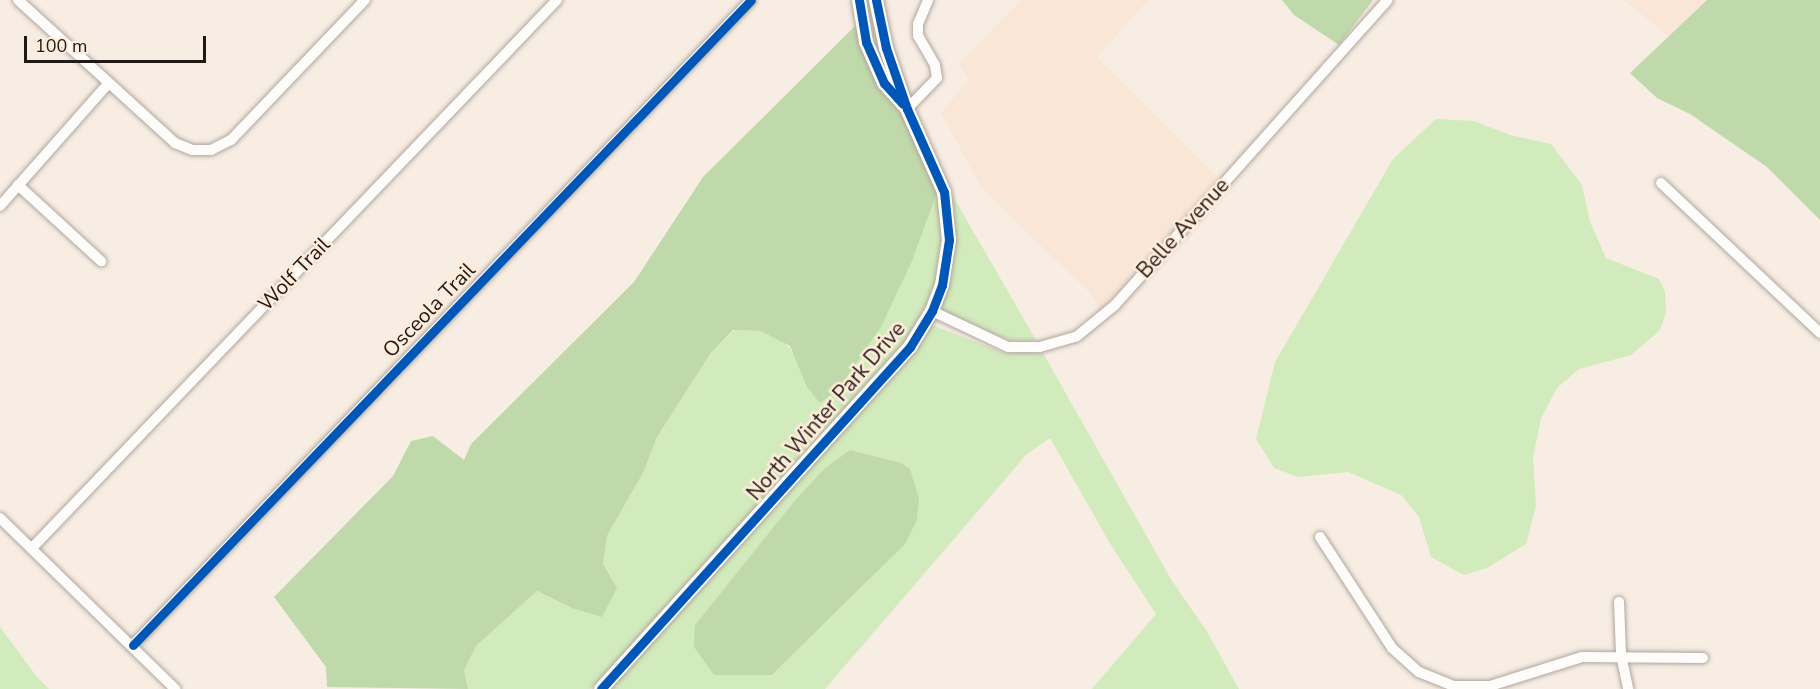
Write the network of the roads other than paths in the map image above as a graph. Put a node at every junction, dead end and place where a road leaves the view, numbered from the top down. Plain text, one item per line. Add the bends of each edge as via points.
1 (18, 0) edge
2 (365, 0) edge
3 (557, 0) edge
4 (751, 0) edge
5 (859, 0) edge
6 (876, 0) edge
7 (928, 0) edge
8 (1388, 0) edge
9 (109, 83) junction
10 (907, 109) junction
11 (1661, 183) dead end
12 (18, 185) junction
13 (0, 206) edge
14 (101, 261) dead end
15 (932, 311) junction
16 (1820, 333) edge
17 (0, 519) edge
18 (1320, 537) dead end
19 (32, 548) junction
20 (1619, 603) dead end
21 (133, 645) junction
22 (1621, 655) junction
23 (1703, 658) dead end
24 (1453, 687) edge
25 (175, 689) edge
26 (601, 689) edge
27 (1628, 689) edge

1 - 9 street
2 - 9 street via 231,140 211,150 192,150 176,143
3 - 19 street, Wolf Trail
4 - 21 street, Osceola Trail
5 - 10 street, North Winter Park Drive via 870,52 884,83
6 - 10 street, North Winter Park Drive via 886,48
7 - 10 street via 918,24 918,36 935,65 937,78
8 - 15 street, Belle Avenue via 1115,305 1083,331 1040,347 1008,346
9 - 12 street
10 - 15 street, North Winter Park Drive via 944,192 949,240 942,285
11 - 16 street
12 - 13 street
12 - 14 street
15 - 26 street, North Winter Park Drive via 909,347
17 - 19 street
18 - 24 street via 1392,648 1419,672
19 - 21 street
20 - 22 street
21 - 25 street
22 - 23 street
22 - 24 street via 1551,664 1490,686
22 - 27 street

